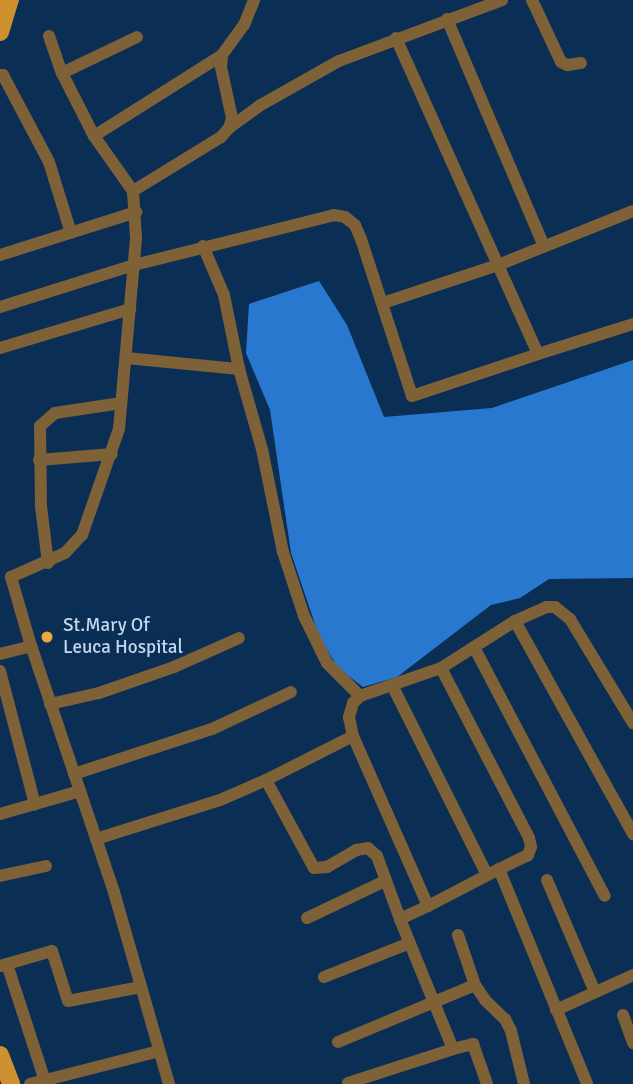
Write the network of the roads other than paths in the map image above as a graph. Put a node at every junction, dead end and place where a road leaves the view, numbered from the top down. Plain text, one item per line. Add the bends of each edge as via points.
1 (9, 0) edge
2 (254, 0) edge
3 (502, 0) edge
4 (532, 0) edge
5 (447, 19) junction
6 (0, 32) edge
7 (49, 36) dead end
8 (136, 37) dead end
9 (396, 38) junction
10 (222, 55) junction
11 (581, 63) dead end
12 (62, 73) junction
13 (0, 75) edge
14 (229, 128) junction
15 (94, 136) junction
16 (133, 191) junction
17 (633, 211) edge
18 (136, 212) junction
19 (71, 233) junction
20 (203, 246) junction
21 (544, 246) junction
22 (0, 255) edge
23 (134, 265) junction
24 (498, 265) junction
25 (383, 303) junction
26 (0, 307) edge
27 (130, 309) junction
28 (633, 324) edge
29 (0, 348) edge
30 (538, 354) junction
31 (126, 358) junction
32 (239, 369) junction
33 (121, 403) junction
34 (112, 454) junction
35 (39, 460) junction
36 (48, 563) junction
37 (6, 579) edge
38 (515, 621) junction
39 (239, 638) dead end
40 (30, 646) junction
41 (474, 647) junction
42 (0, 654) edge
43 (441, 668) junction
44 (0, 671) edge
45 (393, 687) junction
46 (291, 692) dead end
47 (360, 696) junction
48 (50, 704) junction
49 (633, 723) edge
50 (353, 736) junction
51 (74, 774) junction
52 (267, 780) junction
53 (80, 792) junction
54 (35, 804) junction
55 (0, 814) edge
56 (632, 829) edge
57 (96, 839) junction
58 (46, 866) dead end
59 (493, 872) junction
60 (0, 876) edge
61 (547, 880) dead end
62 (385, 881) junction
63 (605, 896) dead end
64 (428, 906) junction
65 (307, 918) dead end
66 (400, 919) junction
67 (458, 935) dead end
68 (410, 943) junction
69 (3, 965) edge
70 (633, 975) edge
71 (324, 977) dead end
72 (475, 985) junction
73 (141, 987) junction
74 (595, 992) junction
75 (433, 1000) junction
76 (556, 1010) junction
77 (623, 1015) dead end
78 (338, 1042) dead end
79 (633, 1043) edge
80 (453, 1049) junction
81 (159, 1051) junction
82 (0, 1055) edge
83 (45, 1081) junction
84 (348, 1083) edge
85 (11, 1084) edge
86 (30, 1084) edge
87 (169, 1084) edge
88 (487, 1084) edge
89 (524, 1084) edge
90 (587, 1084) edge

1 - 6 main road
2 - 10 street via 244,25
3 - 5 street
4 - 11 street via 562,62
5 - 9 street
5 - 21 street
7 - 12 street
8 - 12 street
9 - 14 street via 306,78
9 - 24 street
10 - 14 street via 232,118
10 - 15 street
12 - 15 street
13 - 19 street via 49,162
14 - 16 street
15 - 16 street
16 - 18 street
17 - 21 street
18 - 19 street
18 - 23 street
19 - 22 street
20 - 23 street
20 - 25 street via 334,215 345,217 355,225
20 - 32 street via 224,295
21 - 24 street
23 - 26 street
23 - 27 street
24 - 25 street
24 - 30 street
25 - 30 street via 412,397
27 - 29 street
27 - 31 street
28 - 30 street
31 - 32 street
31 - 33 street
32 - 47 street via 262,449 283,552 304,615 327,663
33 - 34 street
33 - 35 street via 70,409 46,418 40,426
34 - 35 street
34 - 36 street via 82,535 65,554
35 - 36 street
36 - 37 street
37 - 40 street
38 - 41 street
38 - 49 street via 546,607 564,613
38 - 56 street
39 - 48 street via 99,694
40 - 42 street
40 - 48 street
41 - 43 street
41 - 63 street
43 - 45 street
43 - 59 street via 529,838 528,855
44 - 54 street
45 - 47 street
45 - 59 street
46 - 51 street via 212,729
47 - 50 street via 349,717
48 - 51 street
50 - 52 street
50 - 64 street
51 - 53 street
52 - 57 street via 220,800
52 - 62 street via 314,868 327,867 368,848 377,856
53 - 54 street
53 - 57 street
54 - 55 street
57 - 73 street
58 - 60 street
59 - 64 street
59 - 76 street
61 - 74 street
62 - 65 street
62 - 66 street
64 - 66 street
66 - 68 street
67 - 72 street
68 - 71 street
68 - 75 street
69 - 73 street via 52,951 68,1001
69 - 83 street
70 - 74 street
72 - 75 street
72 - 89 street via 505,1019
73 - 81 street
74 - 76 street
75 - 78 street
75 - 80 street
76 - 90 street
77 - 79 street
80 - 84 street
80 - 88 street via 474,1044
81 - 83 street
81 - 87 street
82 - 85 main road
83 - 86 street

